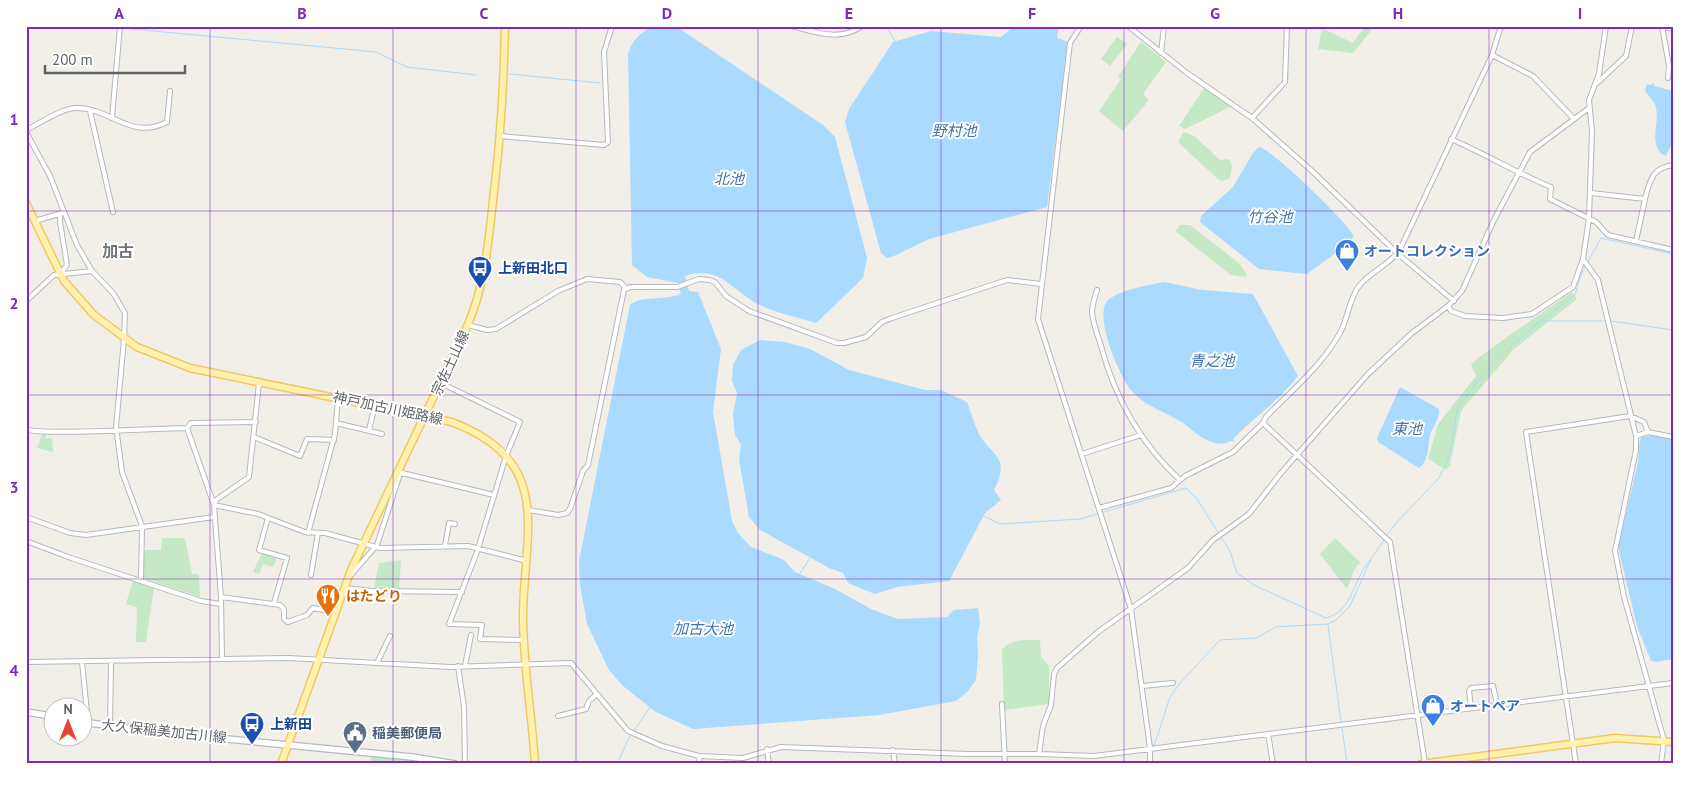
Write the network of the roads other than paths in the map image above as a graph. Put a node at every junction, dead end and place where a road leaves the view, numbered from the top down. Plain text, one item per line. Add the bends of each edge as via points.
1 (120, 26) edge
2 (505, 26) edge
3 (612, 26) edge
4 (792, 26) edge
5 (862, 26) edge
6 (1081, 26) edge
7 (1128, 26) edge
8 (1164, 26) edge
9 (1287, 26) edge
10 (1501, 26) edge
11 (1606, 26) edge
12 (1632, 26) edge
13 (1662, 26) edge
14 (802, 28) edge
15 (1673, 29) edge
16 (1161, 53) junction
17 (1492, 55) junction
18 (1668, 78) dead end
19 (1597, 83) junction
20 (170, 91) dead end
21 (1589, 108) junction
22 (90, 111) junction
23 (112, 118) junction
24 (1252, 118) junction
25 (1574, 119) junction
26 (26, 131) edge
27 (500, 136) junction
28 (1451, 139) junction
29 (1673, 165) edge
30 (1519, 174) junction
31 (1590, 193) junction
32 (1645, 198) junction
33 (26, 203) edge
34 (113, 212) dead end
35 (62, 213) junction
36 (1589, 218) junction
37 (34, 222) junction
38 (1636, 241) junction
39 (1673, 250) edge
40 (1397, 253) junction
41 (1583, 259) junction
42 (92, 271) junction
43 (60, 273) junction
44 (1041, 284) junction
45 (626, 288) junction
46 (1097, 290) dead end
47 (1454, 301) junction
48 (26, 302) edge
49 (1448, 306) junction
50 (468, 325) junction
51 (124, 339) junction
52 (260, 381) junction
53 (441, 383) junction
54 (338, 398) junction
55 (375, 405) junction
56 (425, 415) junction
57 (1630, 416) junction
58 (256, 422) junction
59 (336, 423) junction
60 (1263, 423) junction
61 (26, 428) edge
62 (186, 428) junction
63 (117, 429) junction
64 (369, 430) junction
65 (1648, 432) junction
66 (382, 434) dead end
67 (1141, 435) junction
68 (1636, 436) junction
69 (254, 437) junction
70 (1673, 437) edge
71 (334, 440) junction
72 (1082, 454) junction
73 (1297, 455) junction
74 (506, 456) junction
75 (399, 472) junction
76 (1180, 480) junction
77 (494, 495) junction
78 (214, 505) junction
79 (529, 510) junction
80 (1100, 511) junction
81 (26, 517) edge
82 (214, 517) junction
83 (268, 518) junction
84 (456, 524) dead end
85 (142, 526) junction
86 (308, 533) junction
87 (318, 533) junction
88 (26, 541) edge
89 (362, 544) junction
90 (446, 545) junction
91 (376, 547) junction
92 (477, 549) junction
93 (527, 561) junction
94 (311, 575) dead end
95 (348, 578) junction
96 (141, 581) junction
97 (344, 588) junction
98 (462, 592) junction
99 (221, 597) junction
100 (274, 603) junction
101 (220, 604) junction
102 (1130, 609) junction
103 (335, 612) junction
104 (471, 635) dead end
105 (390, 636) dead end
106 (524, 640) junction
107 (319, 658) junction
108 (222, 659) junction
109 (26, 662) edge
110 (82, 662) junction
111 (112, 662) junction
112 (377, 663) junction
113 (526, 663) junction
114 (458, 666) junction
115 (465, 666) junction
116 (1174, 683) dead end
117 (1673, 683) edge
118 (1142, 686) junction
119 (1648, 686) junction
120 (597, 694) junction
121 (1566, 696) junction
122 (84, 698) edge
123 (1002, 704) dead end
124 (1498, 704) junction
125 (1471, 707) junction
126 (26, 712) edge
127 (42, 714) edge
128 (1417, 714) junction
129 (558, 716) dead end
130 (92, 723) edge
131 (110, 726) junction
132 (1268, 734) junction
133 (1664, 740) junction
134 (1573, 742) junction
135 (1673, 742) edge
136 (288, 744) junction
137 (1150, 748) junction
138 (768, 749) junction
139 (893, 750) junction
140 (1004, 754) junction
141 (1039, 754) junction
142 (699, 756) junction
143 (1425, 763) edge
144 (281, 764) edge
145 (455, 764) edge
146 (465, 764) edge
147 (535, 764) edge
148 (699, 764) edge
149 (769, 764) edge
150 (895, 764) edge
151 (1004, 764) edge
152 (1150, 764) edge
153 (1273, 764) edge
154 (1421, 764) edge
155 (1576, 764) edge
156 (1661, 764) edge

1 - 23 street
2 - 27 main road, 宗佐土山線
3 - 27 street via 604,52 608,142 604,145
4 - 14 street
5 - 14 street via 837,36
6 - 44 street via 1070,43
7 - 16 street
8 - 16 street
9 - 24 street via 1284,82
10 - 17 street
11 - 19 street
12 - 19 street via 1626,56
13 - 15 street
13 - 18 street
16 - 24 street
17 - 25 street via 1533,76
17 - 28 street
19 - 21 street
20 - 23 street via 167,122 157,127 136,128
21 - 25 street
21 - 31 street via 1592,132
22 - 23 street
22 - 26 street via 75,108
22 - 34 street
24 - 40 street
25 - 30 street via 1534,148
26 - 35 street via 42,159
27 - 50 main road, 宗佐土山線 via 491,226 478,299
28 - 30 street via 1492,157
28 - 40 street
29 - 32 street via 1664,166 1651,177
30 - 36 street via 1551,187 1550,199
30 - 47 street via 1462,291
31 - 32 street
31 - 36 street
32 - 38 street
33 - 37 main road, 神戸加古川姫路線
35 - 37 street
35 - 42 street
35 - 43 street via 60,222 67,265
36 - 38 street via 1608,235
36 - 41 street
37 - 43 main road, 神戸加古川姫路線
38 - 39 street
40 - 47 street
40 - 60 street via 1362,282 1342,329 1327,353
41 - 49 street via 1573,287 1532,314 1503,318 1465,316 1451,311
41 - 57 street via 1598,280
42 - 43 street
42 - 51 street via 121,303 125,318
43 - 48 street
43 - 51 main road, 神戸加古川姫路線 via 94,315
44 - 45 street via 1007,280 892,318 882,322 866,337 844,343 749,312 709,280 699,279 676,287 641,285
44 - 72 street via 1038,318
45 - 50 street via 620,282 586,279 558,291 496,329
45 - 79 street via 588,465 570,509 558,515
46 - 67 street via 1092,313 1107,370 1118,397
47 - 49 street
49 - 73 street via 1412,333 1368,374
50 - 53 main road, 宗佐土山線
51 - 52 main road, 神戸加古川姫路線 via 156,356 190,368
51 - 63 street
52 - 54 main road, 神戸加古川姫路線
52 - 58 street
53 - 56 main road, 宗佐土山線
53 - 74 street via 520,422
54 - 55 main road, 神戸加古川姫路線
54 - 59 street
55 - 56 main road, 神戸加古川姫路線
55 - 64 street
56 - 74 main road, 神戸加古川姫路線 via 471,429
56 - 75 main road, 宗佐土山線
57 - 65 street via 1644,422
57 - 68 street
57 - 121 street via 1526,432
58 - 62 street via 191,423
58 - 69 street
59 - 64 street
59 - 71 street
60 - 73 street
60 - 76 street via 1233,452
61 - 63 street via 41,432
62 - 63 street
62 - 78 street
63 - 85 street via 122,472
64 - 66 street
65 - 68 street
65 - 70 street
67 - 72 street
67 - 76 street via 1152,452
68 - 119 street via 1636,450 1615,551
69 - 71 street via 300,456 307,439
69 - 78 street via 249,477 216,500
71 - 86 street
72 - 80 street
73 - 102 street via 1249,514 1219,535 1188,568
73 - 128 street via 1390,542
74 - 77 street
74 - 79 main road, 神戸加古川姫路線 via 522,483
75 - 77 street
75 - 89 main road, 宗佐土山線
75 - 91 street
76 - 80 street via 1171,488
77 - 92 street
78 - 82 street
78 - 83 street
79 - 93 main road, 神戸加古川姫路線
80 - 102 street
81 - 85 street via 70,533 86,535
82 - 85 street
82 - 99 street
83 - 86 street
83 - 100 street via 259,550 287,558
84 - 90 street via 449,523
85 - 96 street
86 - 87 street
87 - 89 street via 325,532
87 - 94 street
88 - 96 street
89 - 91 street
89 - 95 main road, 宗佐土山線
90 - 91 street
90 - 92 street
91 - 95 street
92 - 93 street
92 - 98 street
93 - 106 main road, 神戸加古川姫路線
95 - 97 main road, 宗佐土山線
96 - 101 street
97 - 98 street
97 - 103 main road, 宗佐土山線
98 - 106 street via 450,624 482,625 480,639
99 - 100 street
99 - 101 street
100 - 103 street via 282,606 284,619 288,622 307,615 313,608
101 - 108 street
102 - 118 street
102 - 141 street via 1057,668
103 - 107 main road, 宗佐土山線
104 - 115 street
105 - 112 street
106 - 113 main road, 神戸加古川姫路線
107 - 108 street
107 - 112 street
107 - 136 main road, 宗佐土山線
108 - 111 street
109 - 110 street
110 - 111 street
110 - 122 street
111 - 131 street
112 - 114 street
113 - 115 street
113 - 120 street via 571,663
113 - 147 main road, 神戸加古川姫路線
114 - 115 street
114 - 146 street via 464,708
116 - 118 street
117 - 119 street
118 - 137 street
119 - 121 street
119 - 133 street
120 - 129 street via 589,701 586,710
120 - 142 street via 628,731
121 - 124 street
121 - 134 street
123 - 140 street
124 - 125 street
124 - 125 street via 1495,687 1471,688
125 - 128 street
126 - 127 main road
128 - 132 street
128 - 143 street
130 - 131 main road, 大久保稲美加古川線
131 - 136 main road, 大久保稲美加古川線
132 - 137 street
132 - 153 street
133 - 134 main road via 1615,738
133 - 135 main road
133 - 156 street
134 - 143 main road
134 - 155 street
136 - 144 main road, 宗佐土山線
136 - 145 main road, 大久保稲美加古川線
137 - 141 street via 1086,757
137 - 152 street
138 - 139 street via 780,746
138 - 142 street via 743,758
138 - 149 street
139 - 140 street
139 - 150 street
140 - 141 street
140 - 151 street
142 - 148 street
143 - 154 main road

